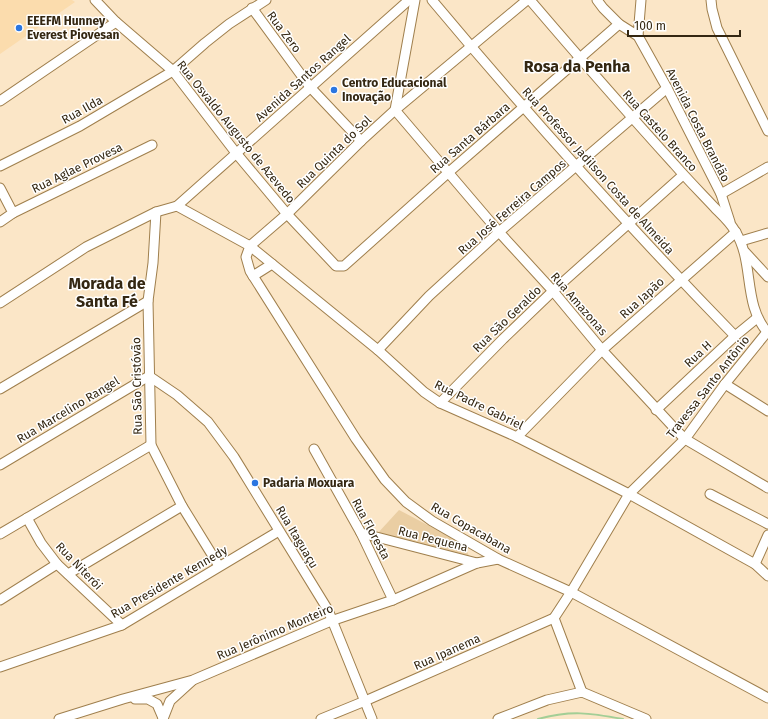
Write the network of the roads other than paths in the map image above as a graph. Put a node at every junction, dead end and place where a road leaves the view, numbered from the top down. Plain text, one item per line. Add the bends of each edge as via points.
1 (266, 0) edge
2 (409, 0) edge
3 (414, 0) edge
4 (432, 0) edge
5 (527, 0) edge
6 (530, 0) edge
7 (597, 0) edge
8 (641, 0) edge
9 (712, 0) edge
10 (100, 1) edge
11 (252, 8) junction
12 (116, 22) junction
13 (619, 24) junction
14 (638, 36) junction
15 (471, 46) junction
16 (580, 58) junction
17 (173, 71) junction
18 (310, 87) junction
19 (667, 88) junction
20 (0, 101) edge
21 (524, 107) junction
22 (395, 110) junction
23 (632, 117) junction
24 (768, 131) edge
25 (361, 141) junction
26 (152, 144) dead end
27 (236, 153) junction
28 (0, 166) edge
29 (576, 167) junction
30 (768, 167) edge
31 (449, 172) junction
32 (684, 175) junction
33 (0, 188) edge
34 (721, 194) junction
35 (177, 206) junction
36 (156, 212) junction
37 (13, 213) junction
38 (287, 214) junction
39 (0, 222) edge
40 (628, 223) junction
41 (734, 229) junction
42 (499, 232) junction
43 (768, 232) edge
44 (741, 241) junction
45 (250, 246) junction
46 (744, 251) junction
47 (272, 264) junction
48 (336, 266) joint
49 (253, 276) junction
50 (768, 278) edge
51 (681, 280) junction
52 (553, 291) junction
53 (148, 301) junction
54 (0, 303) edge
55 (757, 318) junction
56 (767, 332) edge
57 (735, 336) junction
58 (378, 350) junction
59 (602, 350) junction
60 (149, 376) junction
61 (725, 384) junction
62 (0, 389) edge
63 (440, 403) junction
64 (656, 410) junction
65 (768, 411) edge
66 (517, 437) junction
67 (685, 439) junction
68 (151, 446) junction
69 (314, 449) dead end
70 (0, 465) edge
71 (768, 488) edge
72 (629, 494) junction
73 (710, 494) dead end
74 (182, 506) junction
75 (27, 518) junction
76 (768, 524) edge
77 (279, 531) junction
78 (361, 533) junction
79 (0, 534) edge
80 (768, 535) edge
81 (498, 559) junction
82 (477, 563) junction
83 (57, 564) junction
84 (755, 564) junction
85 (220, 566) junction
86 (68, 574) junction
87 (768, 576) edge
88 (571, 592) junction
89 (0, 600) edge
90 (393, 600) junction
91 (554, 618) junction
92 (332, 621) junction
93 (122, 625) junction
94 (0, 667) edge
95 (193, 680) junction
96 (582, 692) junction
97 (768, 698) edge
98 (123, 699) junction
99 (365, 701) junction
100 (163, 718) edge
101 (59, 719) edge
102 (321, 719) edge
103 (372, 719) edge
104 (498, 719) edge
105 (646, 719) edge

1 - 11 street, Rua Ilda
2 - 18 street, Avenida Santos Rangel
3 - 22 street
4 - 15 street, Rua Professor Jadilson Costa de Almeida
5 - 15 street, Rua Quinta do Sol
6 - 16 street, Rua Castelo Branco
7 - 13 street
8 - 14 street
9 - 24 street via 717,28
10 - 12 street, Rua Osvaldo Augusto de Azevedo
11 - 17 street, Rua Ilda
11 - 18 street, Rua Zero
12 - 17 street, Rua Osvaldo Augusto de Azevedo
12 - 20 street
13 - 14 street
13 - 16 street, Rua Santa Bárbara
14 - 19 street, Avenida Costa Brandão
15 - 21 street, Rua Professor Jadilson Costa de Almeida
15 - 22 street, Rua Quinta do Sol
16 - 21 street, Rua Santa Bárbara
16 - 23 street, Rua Castelo Branco
17 - 27 street, Rua Osvaldo Augusto de Azevedo
17 - 28 street, Rua Ilda via 80,126
18 - 25 street, Rua Zero
18 - 27 street, Avenida Santos Rangel
19 - 23 street, Rua José Ferreira Campos
19 - 34 street, Avenida Costa Brandão
21 - 29 street, Rua Professor Jadilson Costa de Almeida
21 - 31 street, Rua Santa Bárbara
22 - 25 street, Rua Quinta do Sol
22 - 31 street, Rua Amazonas
23 - 29 street, Rua José Ferreira Campos
23 - 32 street, Rua Castelo Branco
25 - 38 street, Rua Quinta do Sol
26 - 37 street, Rua Aglae Provesa
27 - 35 street, Avenida Santos Rangel
27 - 38 street, Rua Osvaldo Augusto de Azevedo
29 - 40 street, Rua Professor Jadilson Costa de Almeida
29 - 42 street, Rua José Ferreira Campos
30 - 34 street
31 - 42 street, Rua Amazonas
31 - 48 street, Rua Santa Bárbara via 344,266
32 - 40 street, Rua São Geraldo
32 - 41 street, Rua Castelo Branco
33 - 37 street
34 - 41 street, Avenida Costa Brandão
35 - 36 street
35 - 45 street, Rua Padre Gabriel
36 - 53 street, Rua São Cristóvão
36 - 54 street via 86,247
37 - 39 street, Rua Aglae Provesa
38 - 45 street, Rua Quinta do Sol
38 - 48 street, Rua Osvaldo Augusto de Azevedo
40 - 51 street, Rua Professor Jadilson Costa de Almeida
40 - 52 street, Rua São Geraldo
41 - 44 street, Rua Castelo Branco
41 - 51 street, Rua Japão
42 - 52 street, Rua Amazonas
42 - 58 street, Rua José Ferreira Campos via 429,296
43 - 44 street
44 - 46 street
45 - 47 street, Rua Padre Gabriel
45 - 49 street, Rua Copacabana via 246,257
46 - 50 street
46 - 55 street
47 - 49 street
47 - 58 street, Rua Padre Gabriel
49 - 81 street, Rua Copacabana via 384,480 406,502 432,521
51 - 57 street, Rua Professor Jadilson Costa de Almeida
51 - 59 street, Rua Japão
52 - 59 street, Rua Amazonas
52 - 63 street, Rua São Geraldo
53 - 60 street, Rua São Cristóvão
53 - 62 street
55 - 56 street
55 - 57 street, Rua H
56 - 61 street, Travessa Santo Antônio
57 - 64 street, Rua H
58 - 63 street, Rua Padre Gabriel via 424,392
59 - 64 street, Rua Amazonas
59 - 66 street, Rua Japão
60 - 68 street, Rua São Cristóvão
60 - 70 street, Rua Marcelino Rangel
60 - 77 street, Rua Itaguaçu via 177,395 208,422 234,457
61 - 65 street
61 - 67 street, Travessa Santo Antônio
63 - 66 street, Rua Padre Gabriel
64 - 67 street, Rua Amazonas
66 - 72 street, Rua Padre Gabriel
67 - 71 street, Rua Amazonas
67 - 72 street, Travessa Santo Antônio
68 - 74 street, Rua São Cristóvão
68 - 75 street
69 - 78 street, Rua Floresta
72 - 84 street, Rua Padre Gabriel
72 - 88 street, Travessa Santo Antônio
73 - 76 street
74 - 85 street, Rua São Cristóvão
74 - 86 street
75 - 79 street
75 - 83 street, Rua Niterói
77 - 85 street, Rua Presidente Kennedy
77 - 92 street, Rua Itaguaçu via 328,610
78 - 82 street, Rua Pequena
78 - 90 street, Rua Floresta
80 - 84 street
81 - 82 street, Rua Jerônimo Monteiro
81 - 88 street, Rua Copacabana
82 - 90 street, Rua Jerônimo Monteiro
83 - 86 street, Rua Niterói
83 - 89 street
84 - 87 street, Rua Padre Gabriel
85 - 93 street, Rua Presidente Kennedy
86 - 93 street, Rua Niterói
88 - 91 street
88 - 97 street, Rua Copacabana
90 - 92 street, Rua Jerônimo Monteiro
91 - 96 street
91 - 99 street, Rua Ipanema
92 - 95 street, Rua Jerônimo Monteiro
92 - 99 street, Rua Itaguaçu
93 - 94 street, Rua Presidente Kennedy
95 - 98 street, Rua Jerônimo Monteiro
95 - 100 street via 170,701
96 - 104 street via 547,700
96 - 105 street
98 - 100 street via 148,699 157,704
98 - 101 street, Rua Jerônimo Monteiro
99 - 102 street, Rua Ipanema
99 - 103 street, Rua Itaguaçu

